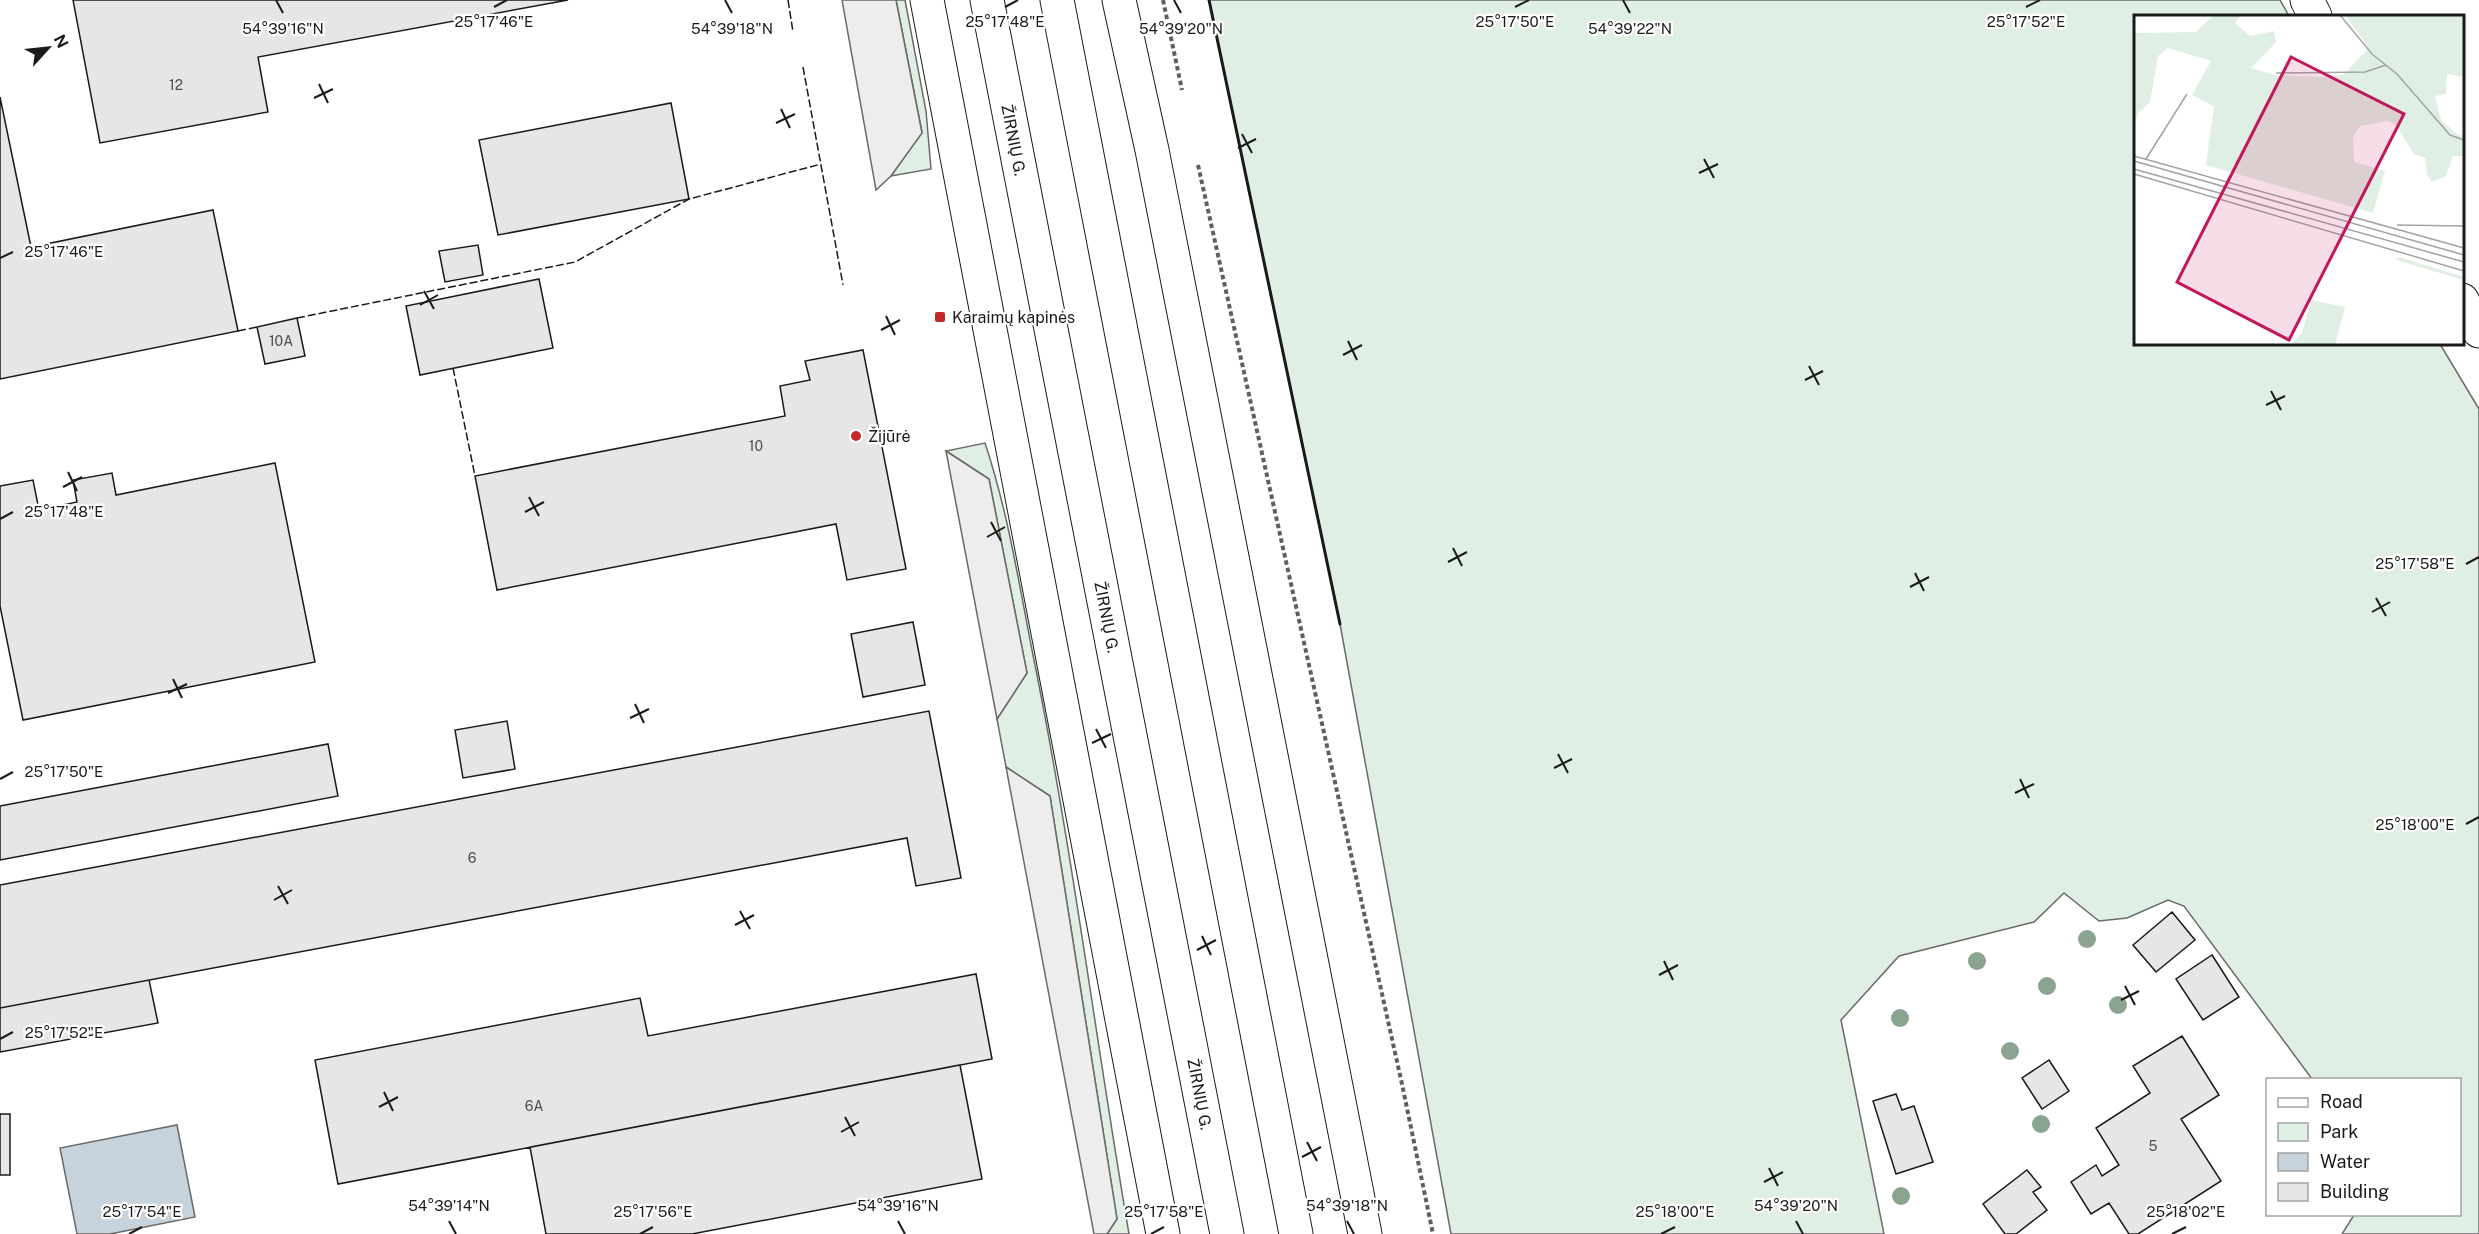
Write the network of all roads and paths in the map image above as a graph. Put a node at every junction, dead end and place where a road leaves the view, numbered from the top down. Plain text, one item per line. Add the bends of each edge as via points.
1 (927, 0) edge
2 (987, 0) edge
3 (1057, 0) edge
4 (1119, 0) edge
5 (1163, 0) edge
6 (2307, 0) edge
7 (2314, 15) edge
8 (1184, 101) dead end
9 (1196, 157) dead end
10 (2464, 302) edge
11 (2479, 331) edge
12 (1163, 1234) edge
13 (1227, 1234) edge
14 (1296, 1234) edge
15 (1365, 1234) edge
16 (1433, 1234) edge

1 - 12 main road
2 - 13 main road, ŽIRNIŲ G.
3 - 14 main road
4 - 15 main road via 1152,150
5 - 8 path
6 - 7 main road
9 - 16 path
10 - 11 main road

